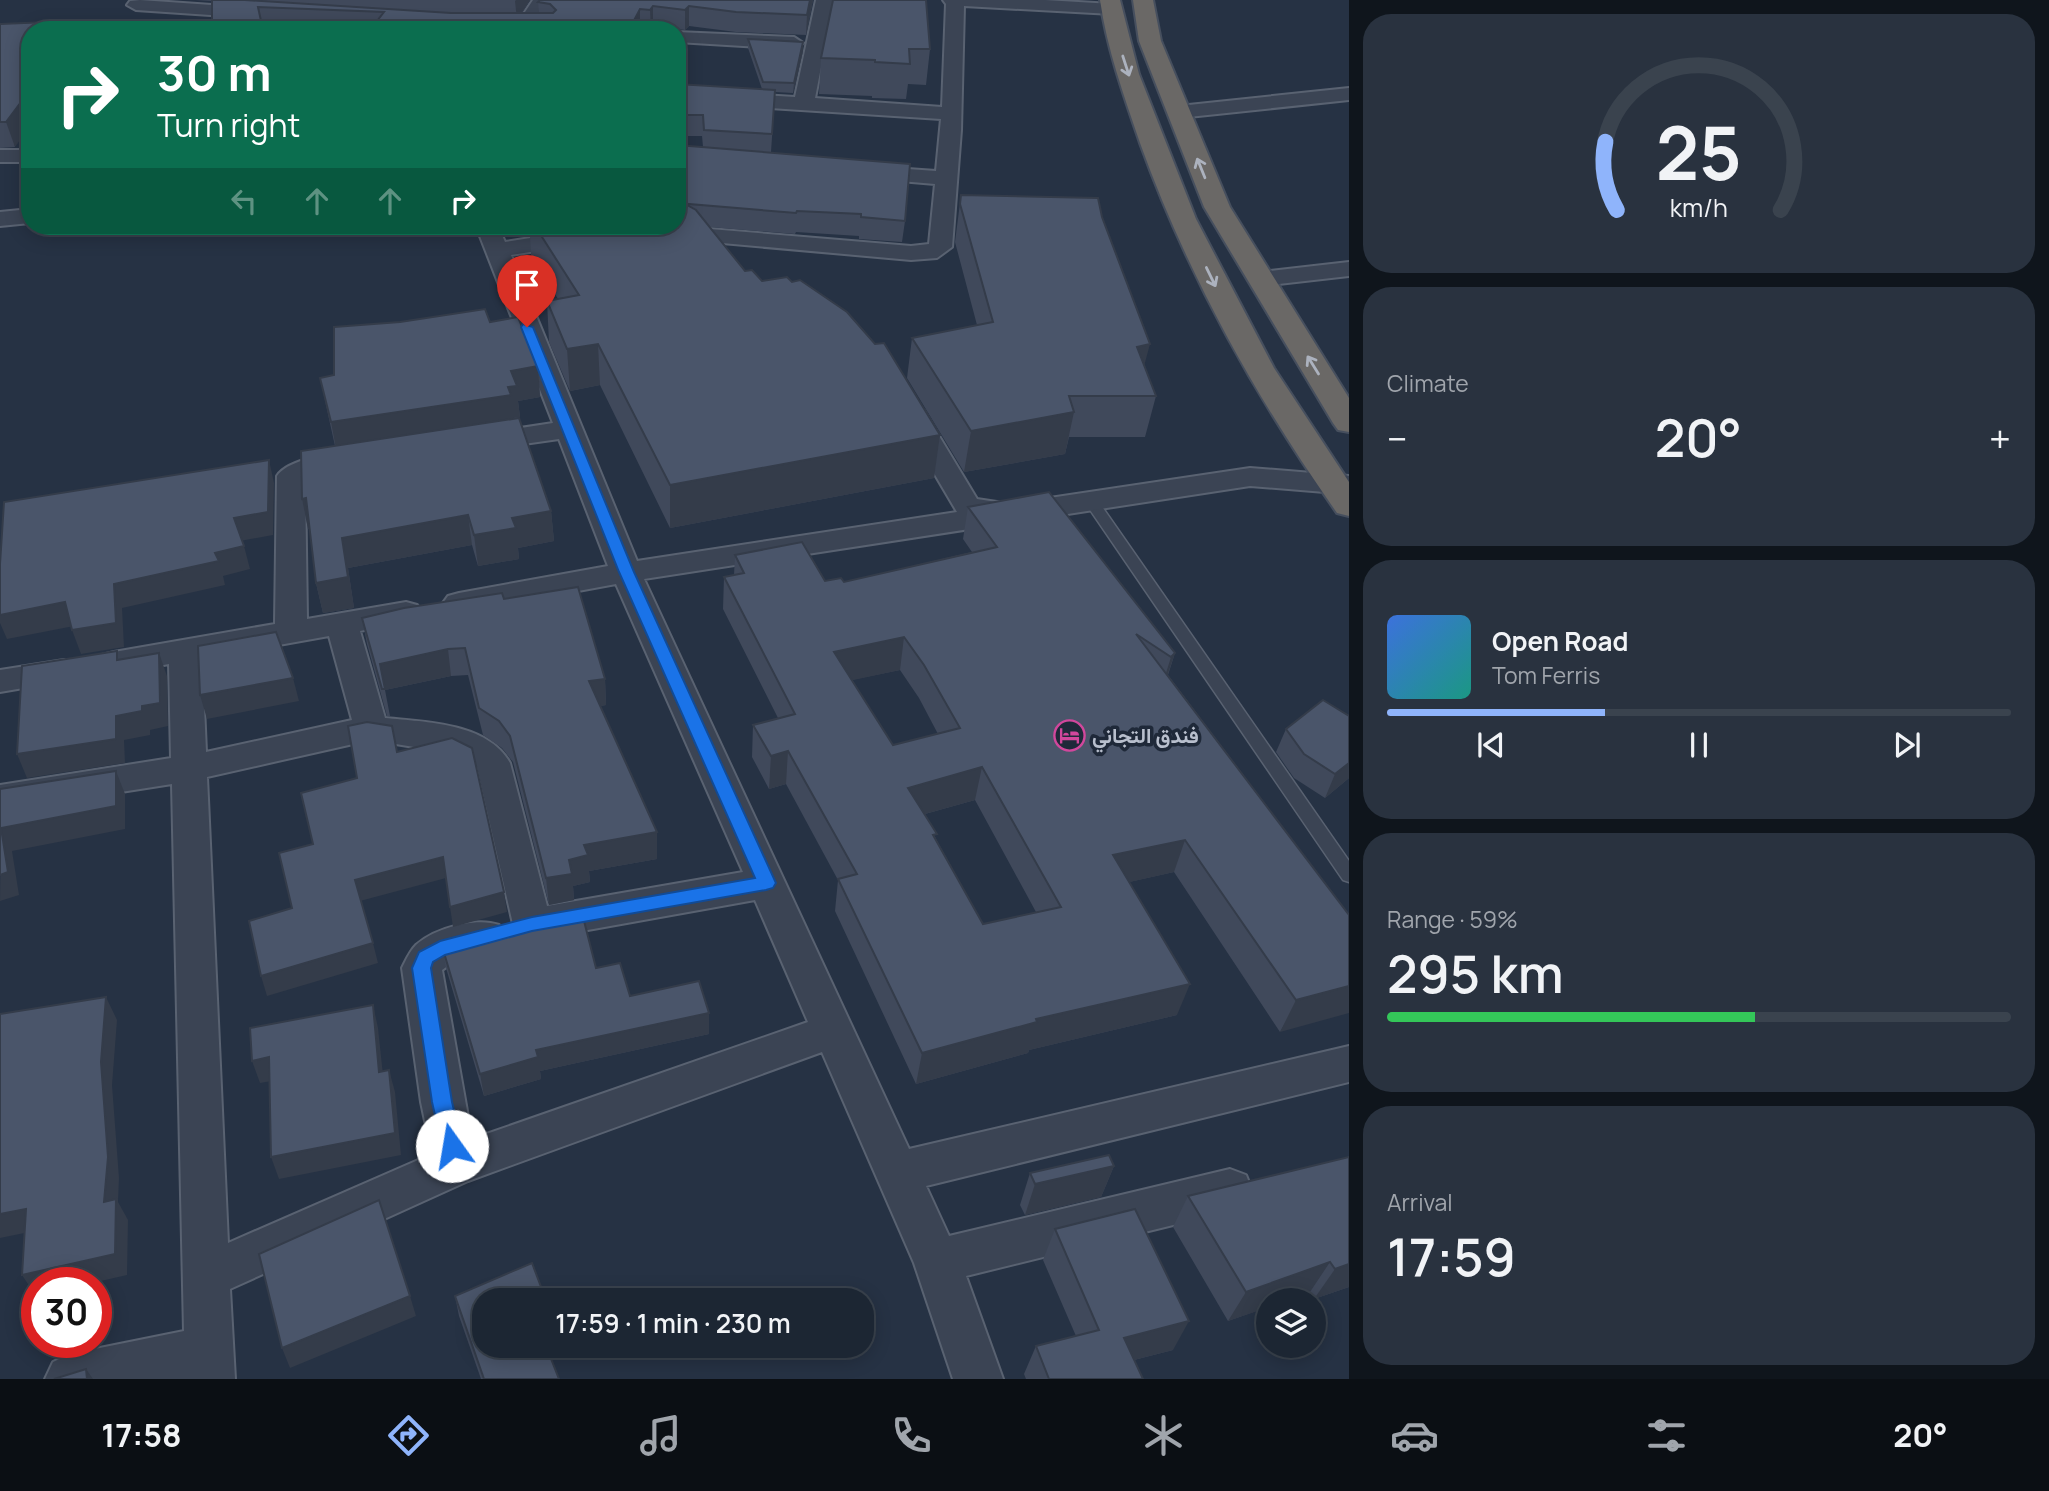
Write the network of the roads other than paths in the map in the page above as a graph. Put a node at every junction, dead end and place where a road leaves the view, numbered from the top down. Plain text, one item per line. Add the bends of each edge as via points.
1 (542, 0) edge
2 (825, 0) edge
3 (953, 0) edge
4 (1143, 0) edge
5 (1111, 5) edge
6 (136, 8) edge
7 (272, 14) edge
8 (525, 21) edge
9 (686, 37) edge
10 (816, 44) junction
11 (1349, 94) edge
12 (686, 96) edge
13 (804, 103) junction
14 (1179, 112) junction
15 (951, 114) junction
16 (0, 156) edge
17 (21, 156) edge
18 (850, 171) edge
19 (946, 178) junction
20 (21, 217) edge
21 (0, 219) edge
22 (598, 235) edge
23 (686, 235) edge
24 (693, 235) junction
25 (492, 238) edge
26 (738, 265) edge
27 (1349, 270) edge
28 (1261, 279) junction
29 (898, 390) edge
30 (1349, 423) edge
31 (569, 429) junction
32 (460, 445) edge
33 (378, 457) edge
34 (1343, 491) edge
35 (1091, 501) junction
36 (1015, 513) junction
37 (626, 572) junction
38 (342, 624) junction
39 (291, 632) junction
40 (184, 651) junction
41 (0, 681) edge
42 (371, 728) junction
43 (189, 768) junction
44 (0, 798) edge
45 (1349, 875) edge
46 (766, 883) junction
47 (532, 924) junction
48 (832, 1031) junction
49 (1349, 1064) edge
50 (456, 1165) junction
51 (897, 1172) junction
52 (1269, 1181) edge
53 (937, 1261) junction
54 (206, 1276) junction
55 (209, 1365) edge
56 (70, 1379) edge
57 (978, 1379) edge

1 - 8 street
2 - 10 street
3 - 5 street
3 - 15 street
4 - 14 highway via 1150,41
5 -> 34 highway via 1122,58 1166,183 1223,301 1283,408
6 - 7 street
9 - 10 street
10 - 13 street
11 - 14 street
12 - 13 street
13 - 15 street
28 -> 14 highway via 1217,207
15 - 19 street
16 - 17 street
18 - 19 street
19 - 24 street via 940,247 929,253
20 - 21 street
22 - 25 street
23 - 24 street
24 - 26 street
25 - 31 street
27 - 28 street
30 -> 28 highway
29 - 36 street via 967,506
31 - 32 street
31 - 37 street
33 - 39 street via 310,467 291,477
34 - 35 street via 1250,477
35 - 36 street
35 - 45 lane
36 - 37 street
37 - 38 street
37 - 46 street
38 - 39 street
38 - 42 street
39 - 40 street
40 - 41 street
40 - 43 street
42 - 43 street
42 - 47 street via 469,744 489,756
43 - 44 street
43 - 54 street
46 - 47 street
46 - 48 street
47 - 50 street via 440,948 426,957 422,968
48 - 50 street
48 - 51 street
49 - 51 street
50 - 54 street
51 - 53 street
52 - 53 street
53 - 57 street
54 - 55 street
55 - 56 street

